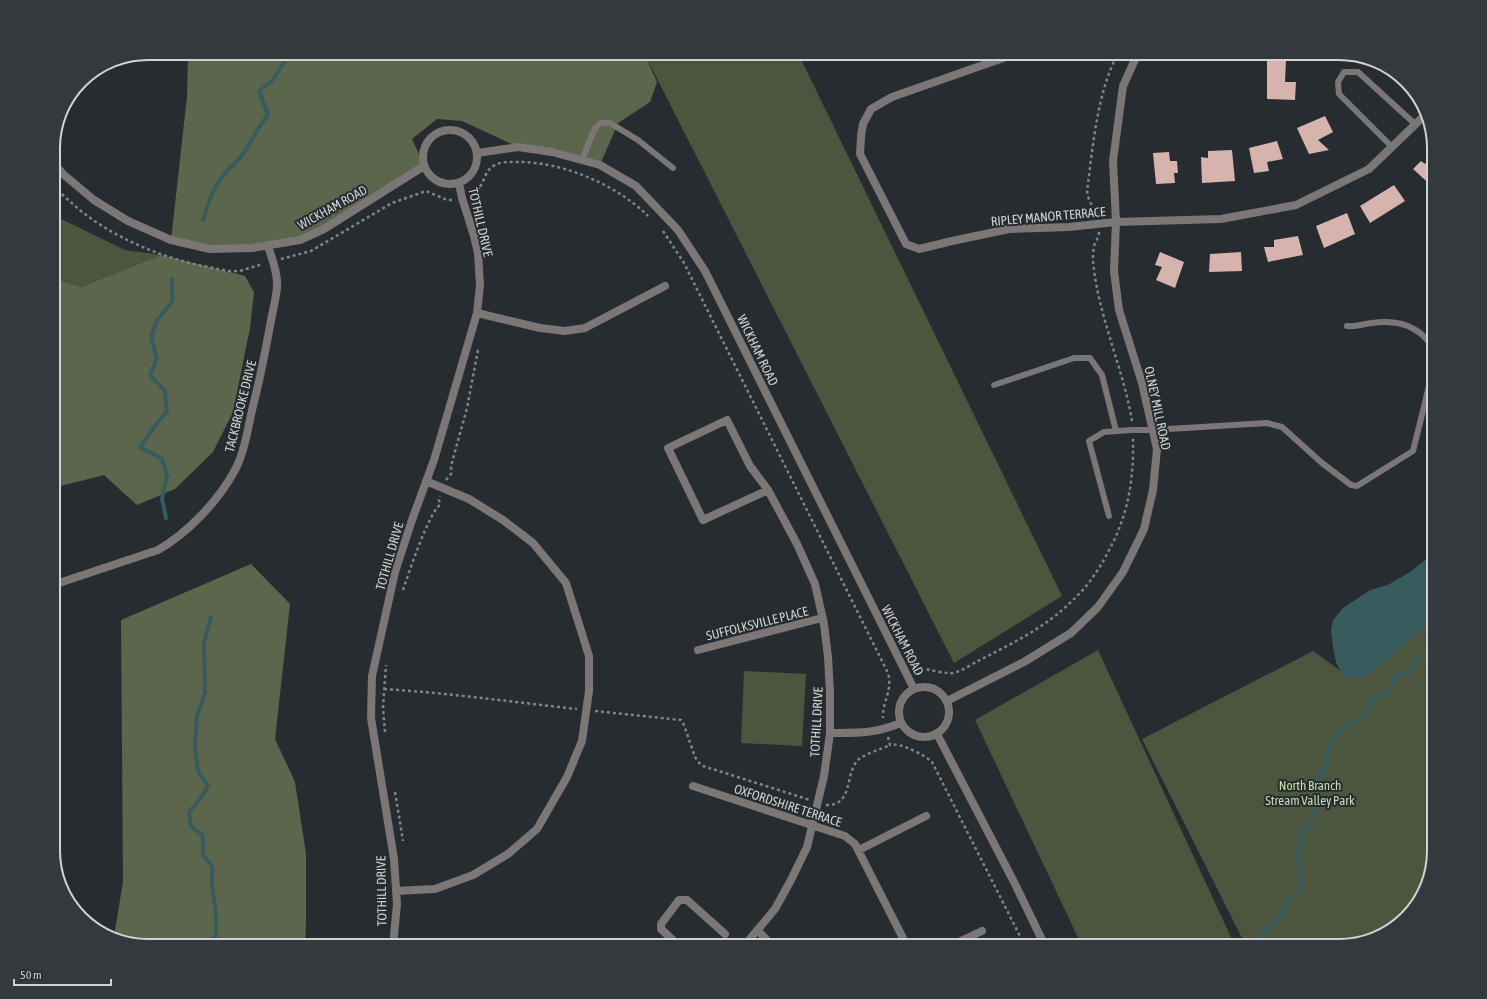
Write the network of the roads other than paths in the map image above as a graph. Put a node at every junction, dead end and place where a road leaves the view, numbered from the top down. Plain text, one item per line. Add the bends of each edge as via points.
1 (997, 60) edge
2 (1135, 60) edge
3 (1422, 118) edge
4 (1415, 124) junction
5 (1392, 147) junction
6 (477, 153) junction
7 (582, 160) junction
8 (424, 166) junction
9 (673, 168) dead end
10 (60, 171) edge
11 (459, 183) junction
12 (1116, 222) junction
13 (268, 246) junction
14 (665, 286) dead end
15 (477, 313) junction
16 (1348, 326) dead end
17 (1427, 340) edge
18 (994, 385) dead end
19 (1427, 394) edge
20 (1152, 430) junction
21 (1116, 431) junction
22 (426, 481) junction
23 (768, 490) junction
24 (1108, 516) dead end
25 (60, 583) edge
26 (822, 618) junction
27 (698, 650) dead end
28 (914, 688) junction
29 (947, 701) junction
30 (901, 723) junction
31 (830, 733) junction
32 (937, 734) junction
33 (693, 786) dead end
34 (926, 816) dead end
35 (812, 825) junction
36 (859, 850) junction
37 (396, 891) junction
38 (757, 930) junction
39 (982, 930) dead end
40 (725, 934) dead end
41 (394, 939) edge
42 (671, 939) edge
43 (750, 939) edge
44 (766, 939) edge
45 (904, 939) edge
46 (964, 939) edge
47 (1042, 939) edge

1 - 12 street, RIPLEY MANOR TERRACE via 892,97 871,109 863,124 860,154 906,244 919,249 1009,229
2 - 12 street, OLNEY MILL ROAD via 1123,86 1112,161
3 - 4 street, RIPLEY MANOR TERRACE
4 - 5 street, RIPLEY MANOR TERRACE
4 - 5 lane via 1358,72 1344,72 1338,82 1339,94
5 - 12 street, RIPLEY MANOR TERRACE via 1368,169 1296,205 1221,219
6 - 7 street, WICKHAM ROAD via 518,147
6 - 8 street via 474,143 458,131 439,132 425,146
6 - 11 street via 474,171
7 - 9 lane via 595,128 601,123 610,123 638,140
7 - 28 street, WICKHAM ROAD via 600,165 636,186 678,230 705,270
8 - 11 street via 438,182
8 - 13 street, WICKHAM ROAD via 324,229 300,240
10 - 13 street, WICKHAM ROAD via 94,200 128,221 171,240 210,249
11 - 15 street, TOTHILL DRIVE via 478,253 480,285
12 - 20 street, OLNEY MILL ROAD via 1114,270 1119,310 1142,383
13 - 25 street, TACKBROOKE DRIVE via 277,286 244,444 235,469 222,491 174,542 158,550
14 - 15 street via 585,328 565,331 540,328
15 - 22 street, TOTHILL DRIVE
16 - 17 lane via 1395,321 1416,329
18 - 21 lane via 1074,358 1090,358 1102,375
19 - 20 lane via 1413,451 1357,486 1351,485 1322,463 1282,427 1267,423
20 - 21 lane
20 - 29 street, OLNEY MILL ROAD via 1157,449 1153,490 1144,529 1122,572 1098,608 1071,633 1024,662
21 - 24 lane via 1104,432 1089,440
22 - 37 street, TOTHILL DRIVE via 395,572 372,676 371,718 390,828
22 - 37 street via 469,499 503,520 533,543 566,583 589,656 589,691 582,741 568,777 537,829 508,854 473,875 435,889
23 - 23 street, TOTHILL DRIVE via 703,520 668,448 727,420 750,466
23 - 26 street, TOTHILL DRIVE via 815,584
26 - 27 street, SUFFOLKSVILLE PLACE
26 - 31 street, TOTHILL DRIVE via 828,657
28 - 29 street via 933,688
28 - 30 street via 902,699 899,707
29 - 32 street via 949,719
30 - 31 street via 863,733
30 - 32 street via 905,730 916,736 929,737
31 - 35 street, TOTHILL DRIVE via 824,776
32 - 47 street
33 - 35 street, OXFORDSHIRE TERRACE
34 - 36 street
35 - 36 street, OXFORDSHIRE TERRACE via 844,836
35 - 38 street, TOTHILL DRIVE via 807,846 791,880 775,909
36 - 45 street, OXFORDSHIRE TERRACE
37 - 41 street, TOTHILL DRIVE
38 - 43 street, TOTHILL DRIVE
38 - 44 street
39 - 46 street
40 - 42 street via 687,900 680,900 661,924 661,930

